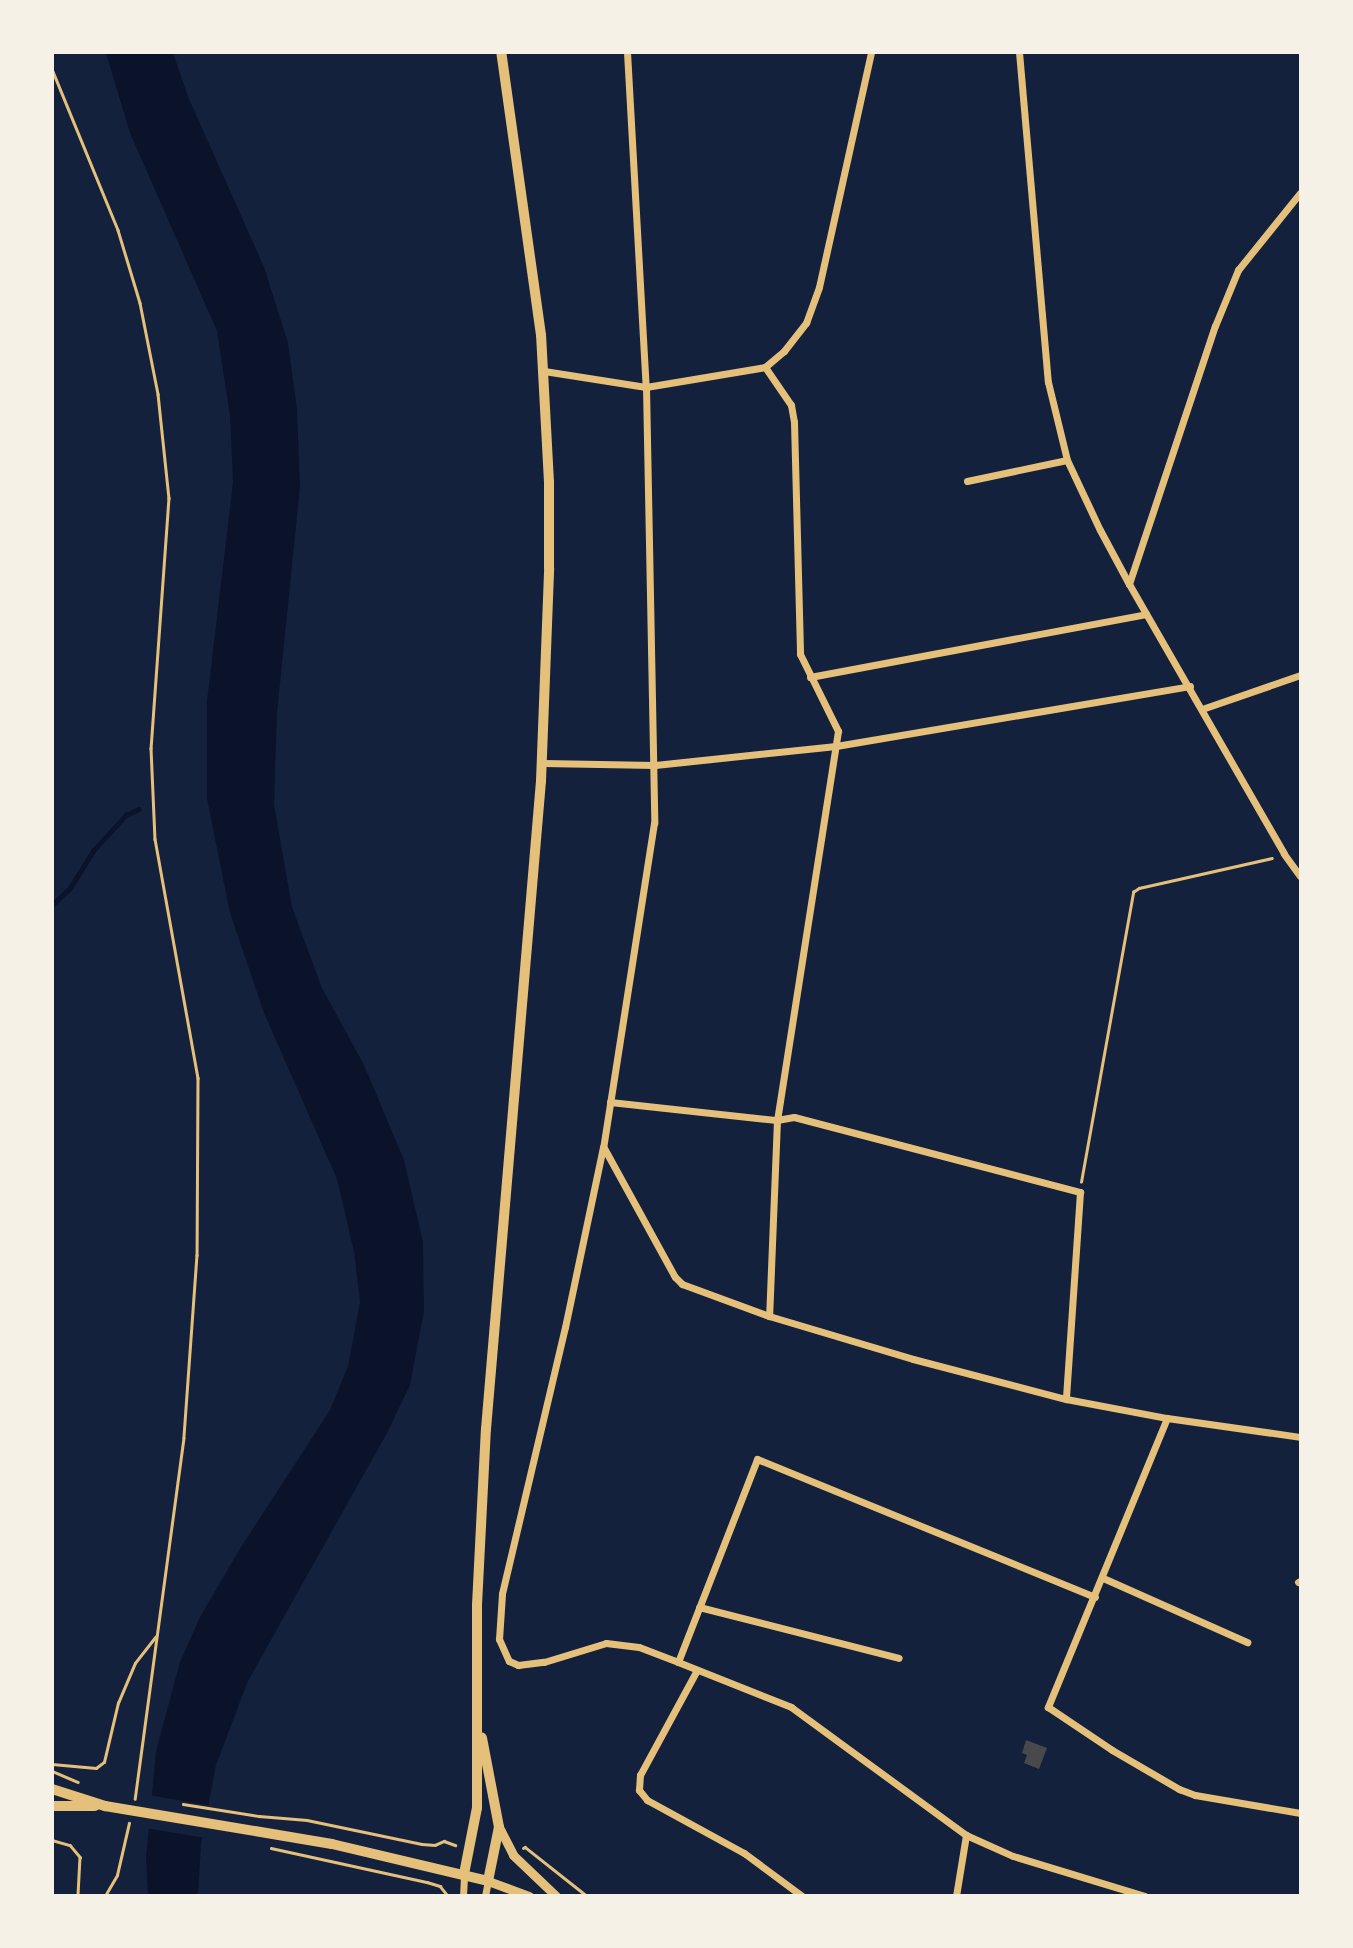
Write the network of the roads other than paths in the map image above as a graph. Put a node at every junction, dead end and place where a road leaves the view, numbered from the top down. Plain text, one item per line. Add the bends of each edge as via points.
1 (501, 52) edge
2 (627, 52) edge
3 (871, 52) edge
4 (1019, 52) edge
5 (1300, 192) edge
6 (765, 367) junction
7 (544, 371) junction
8 (646, 387) junction
9 (1067, 460) junction
10 (967, 481) dead end
11 (1129, 584) junction
12 (1146, 614) junction
13 (1300, 676) edge
14 (810, 677) junction
15 (1190, 686) junction
16 (1202, 709) junction
17 (836, 746) junction
18 (543, 763) junction
19 (655, 765) junction
20 (1300, 876) edge
21 (610, 1102) junction
22 (777, 1120) junction
23 (603, 1147) junction
24 (769, 1316) junction
25 (1066, 1399) junction
26 (1167, 1418) junction
27 (1300, 1437) edge
28 (1103, 1578) junction
29 (1095, 1597) junction
30 (699, 1607) junction
31 (1247, 1642) dead end
32 (898, 1658) dead end
33 (678, 1662) junction
34 (697, 1670) junction
35 (479, 1721) junction
36 (52, 1789) edge
37 (52, 1805) edge
38 (105, 1806) junction
39 (1300, 1813) edge
40 (499, 1827) junction
41 (966, 1835) junction
42 (464, 1874) junction
43 (488, 1881) junction
44 (463, 1895) edge
45 (485, 1895) edge
46 (529, 1895) edge
47 (556, 1895) edge
48 (802, 1895) edge
49 (956, 1895) edge
50 (1145, 1895) edge

1 - 7 main road
2 - 8 street
3 - 6 street via 819,286 806,323
4 - 9 street via 1048,382
5 - 11 street via 1238,270
6 - 8 street
6 - 14 street via 791,405 794,422 800,654
7 - 8 street
7 - 18 main road via 549,568
8 - 19 street
9 - 10 street
9 - 11 street
11 - 12 street
12 - 14 street
12 - 15 street
13 - 16 street
14 - 17 street via 838,731
15 - 16 street
15 - 17 street
16 - 20 street
17 - 19 street
17 - 22 street
18 - 19 street
18 - 35 main road via 486,1429 477,1605
19 - 21 street via 654,823
21 - 22 street
21 - 23 street
22 - 24 street
22 - 25 street via 794,1117 1080,1192
23 - 24 street via 675,1277 682,1284
23 - 33 street via 502,1594 499,1639 504,1655 519,1665 606,1643 639,1647
24 - 25 street
25 - 26 street
26 - 27 street
26 - 28 street
28 - 29 street
28 - 31 street
29 - 30 street via 757,1459
29 - 39 street via 1048,1707 1112,1751 1195,1796
30 - 32 street
30 - 33 street
33 - 34 street
34 - 41 street via 797,1710
34 - 48 street via 640,1775 639,1790 647,1800 744,1853
35 - 40 main road
35 - 42 main road via 477,1808
36 - 38 main road
37 - 38 main road
38 - 42 main road via 257,1830
40 - 43 main road
40 - 47 street via 513,1855
41 - 49 street
41 - 50 street via 1013,1856
42 - 43 main road
42 - 44 street
43 - 45 street
43 - 46 street

